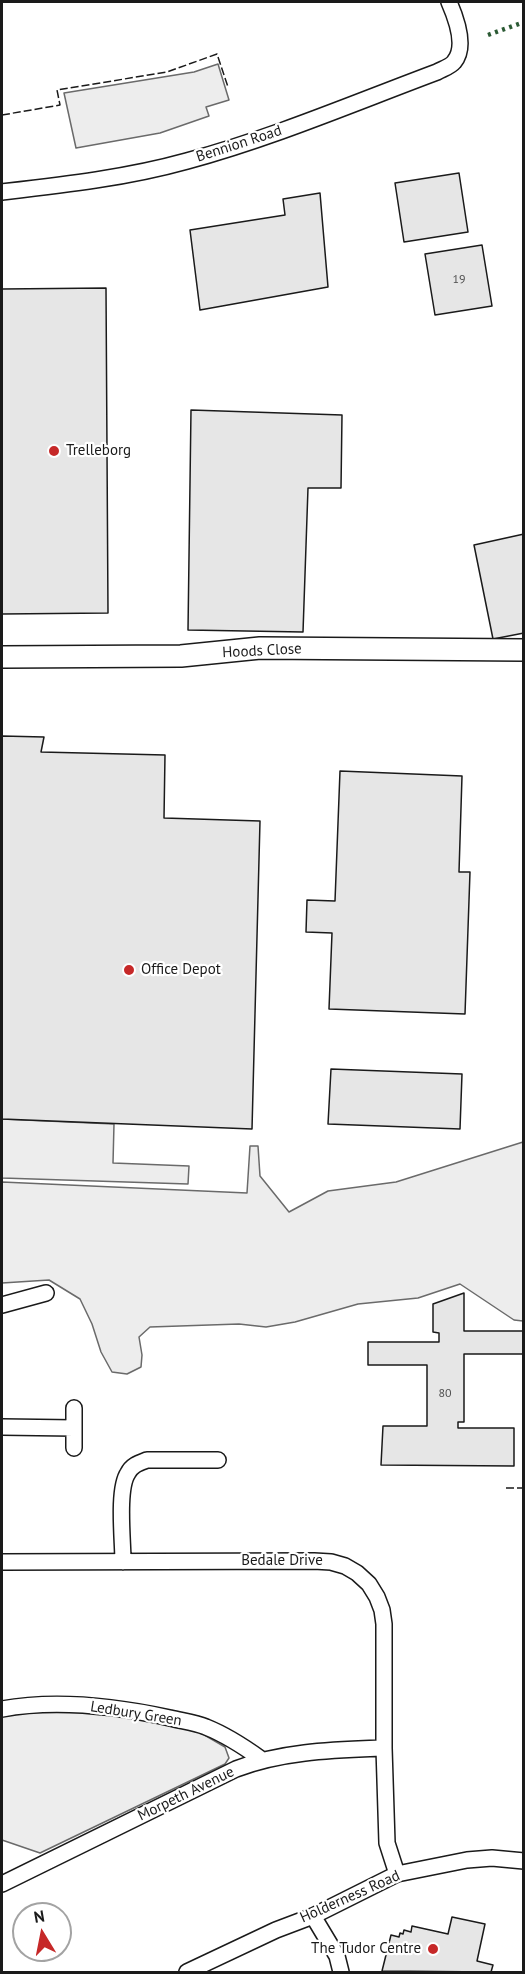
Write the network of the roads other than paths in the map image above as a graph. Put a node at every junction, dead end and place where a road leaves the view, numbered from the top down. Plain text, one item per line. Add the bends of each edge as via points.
1 (449, 2) edge
2 (2, 192) edge
3 (524, 650) edge
4 (2, 657) edge
5 (46, 1293) dead end
6 (2, 1305) edge
7 (74, 1407) dead end
8 (2, 1427) edge
9 (74, 1428) junction
10 (74, 1448) dead end
11 (218, 1460) dead end
12 (2, 1562) edge
13 (123, 1562) junction
14 (2, 1709) edge
15 (384, 1748) junction
16 (261, 1759) junction
17 (524, 1861) edge
18 (397, 1874) junction
19 (2, 1882) edge
20 (313, 1916) junction
21 (187, 1972) edge
22 (341, 1972) edge

1 - 2 street, Bennion Road via 460,50 453,63 437,72 185,162
3 - 4 street, Hoods Close via 260,648 181,656
5 - 6 street
7 - 9 street
8 - 9 street
9 - 10 street
11 - 13 street via 147,1460 129,1470 122,1488
12 - 13 street, Bedale Drive
13 - 15 street, Bedale Drive via 314,1561 331,1562 357,1573 377,1597 384,1623
14 - 16 street, Ledbury Green via 68,1704 153,1714 204,1726 238,1742
15 - 16 street, Morpeth Avenue via 322,1750
15 - 18 street, Bedale Drive via 387,1843
16 - 19 street, Morpeth Avenue
17 - 18 street, Holderness Road via 467,1860
18 - 20 street, Holderness Road
20 - 21 street, Holderness Road
20 - 22 street via 337,1956

